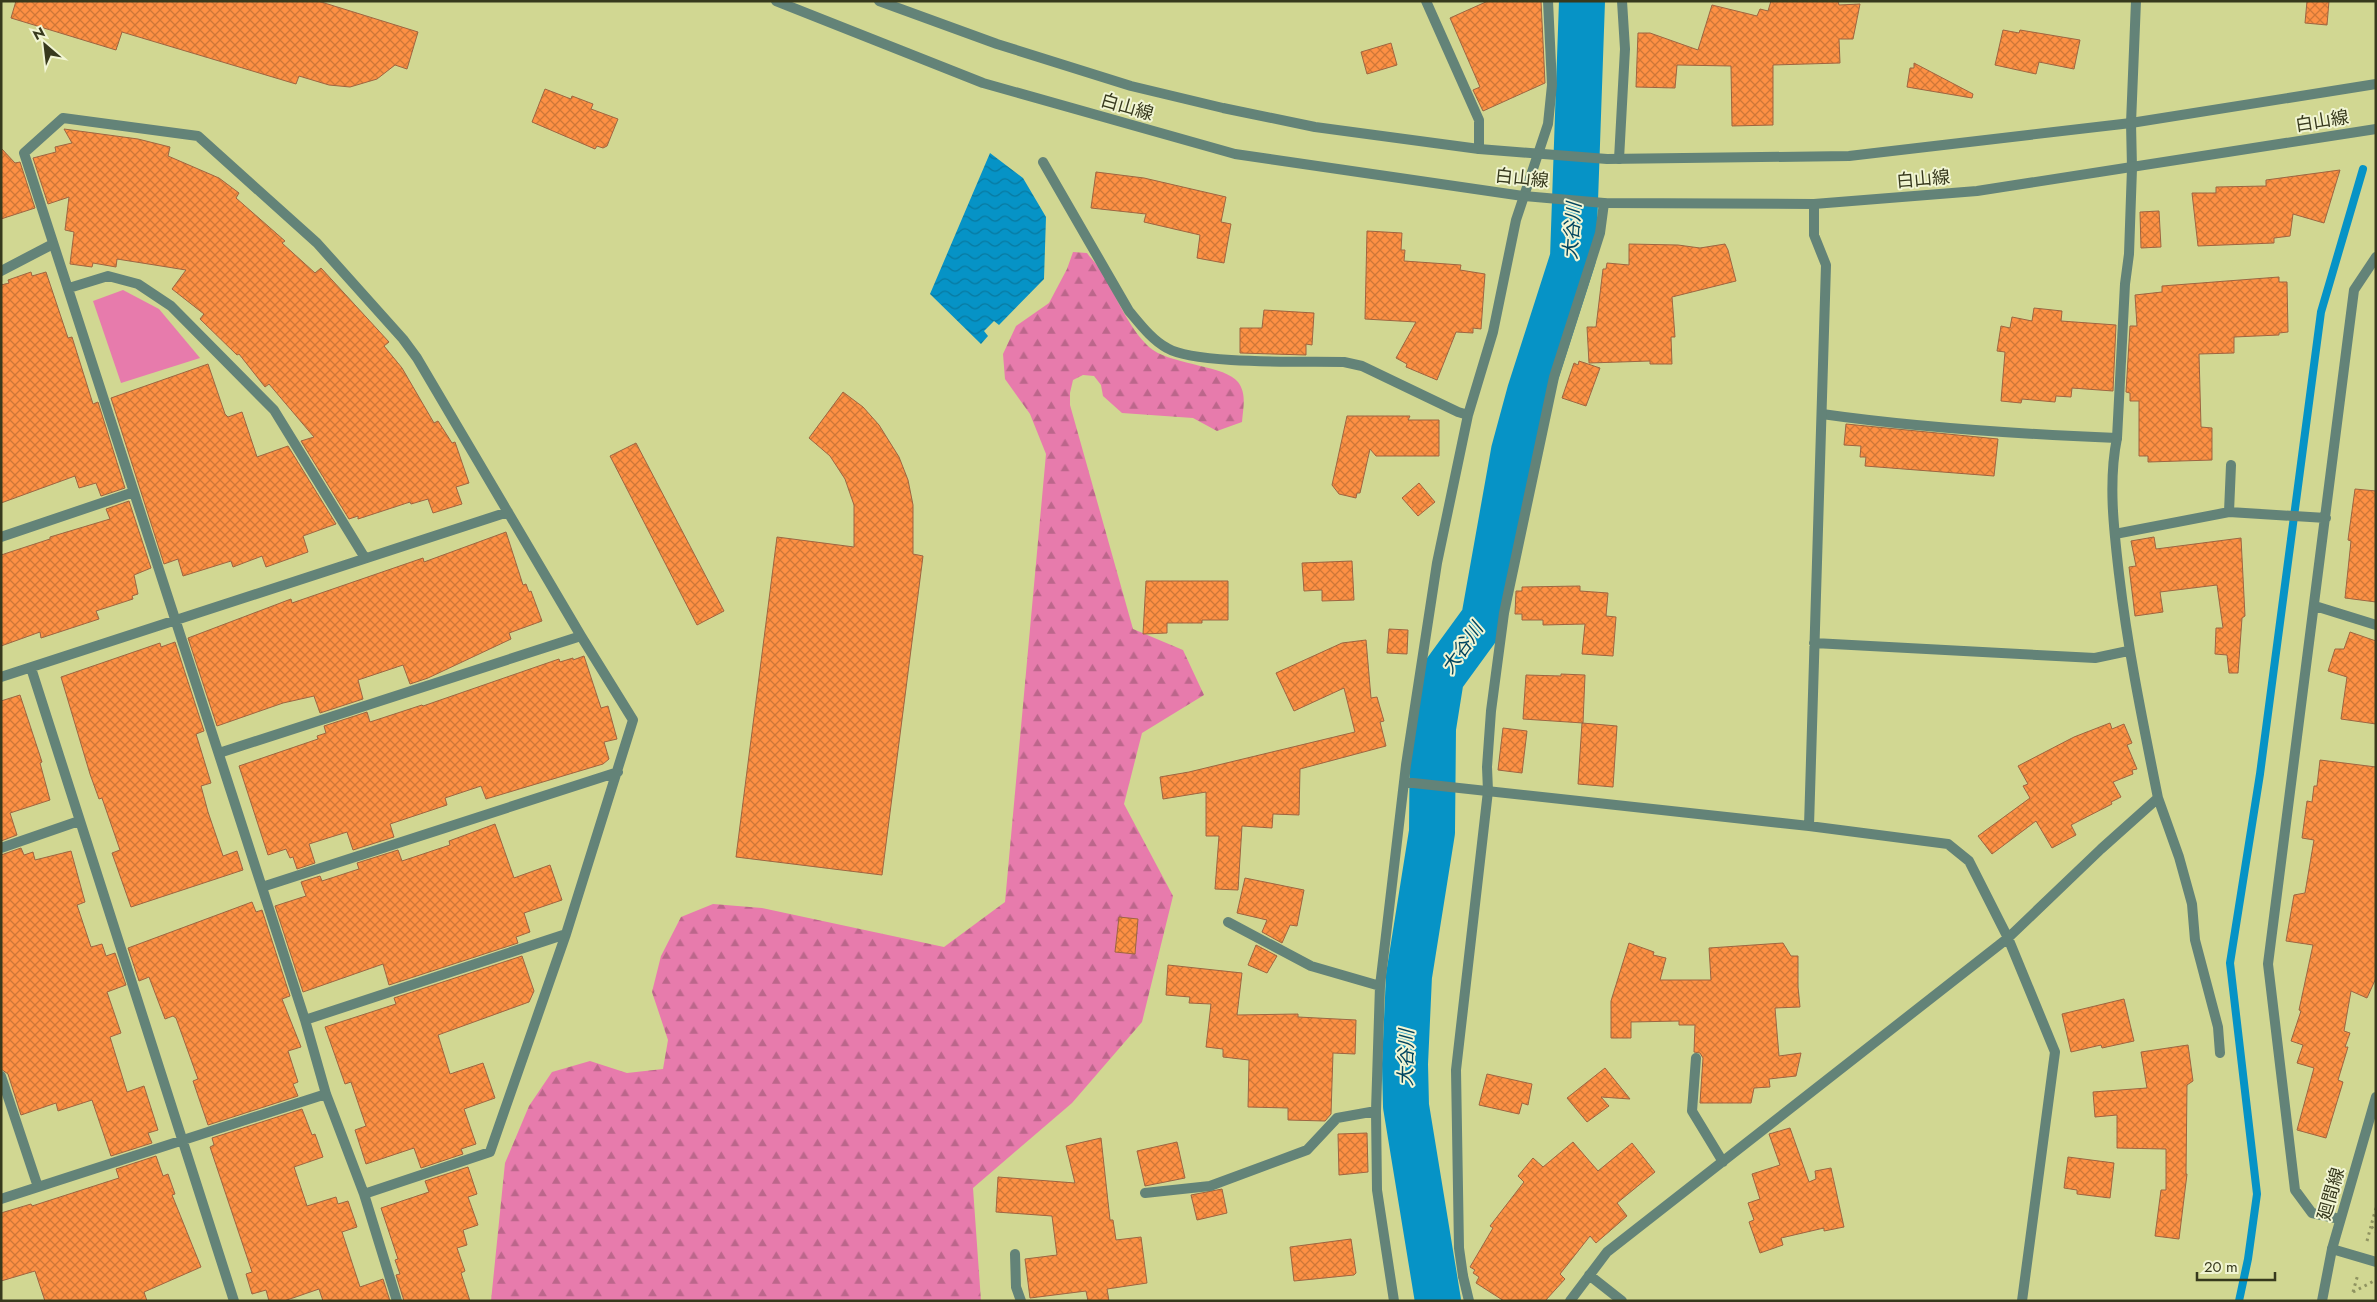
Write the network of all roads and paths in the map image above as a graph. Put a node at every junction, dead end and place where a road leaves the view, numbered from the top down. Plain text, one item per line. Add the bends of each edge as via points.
1 (776, 1) edge
2 (878, 1) edge
3 (1426, 1) edge
4 (1548, 1) edge
5 (1622, 1) edge
6 (2136, 1) edge
7 (2376, 84) edge
8 (2131, 123) junction
9 (2376, 129) edge
10 (1479, 149) junction
11 (1543, 154) junction
12 (1619, 159) junction
13 (1043, 162) dead end
14 (2132, 168) junction
15 (1523, 196) junction
16 (1601, 203) junction
17 (1814, 204) junction
18 (53, 244) junction
19 (2376, 257) edge
20 (1, 271) edge
21 (69, 288) junction
22 (1822, 414) junction
23 (1468, 415) junction
24 (2117, 438) junction
25 (2231, 465) dead end
26 (134, 492) junction
27 (508, 512) junction
28 (2229, 512) junction
29 (2326, 518) junction
30 (2115, 534) junction
31 (1, 536) edge
32 (365, 558) junction
33 (2315, 606) junction
34 (175, 622) junction
35 (2376, 625) edge
36 (581, 636) junction
37 (1814, 643) junction
38 (2128, 652) junction
39 (31, 668) junction
40 (1, 677) edge
41 (219, 753) junction
42 (618, 772) junction
43 (1410, 783) junction
44 (1488, 791) junction
45 (2158, 798) junction
46 (79, 821) junction
47 (1809, 826) junction
48 (1, 848) edge
49 (262, 887) junction
50 (1228, 922) dead end
51 (566, 934) junction
52 (2008, 938) junction
53 (1380, 986) junction
54 (305, 1020) junction
55 (2220, 1053) dead end
56 (1696, 1058) dead end
57 (1, 1076) edge
58 (326, 1094) junction
59 (2376, 1097) edge
60 (1376, 1112) junction
61 (183, 1139) junction
62 (1723, 1162) junction
63 (38, 1187) junction
64 (1146, 1192) dead end
65 (364, 1194) junction
66 (1, 1199) edge
67 (2376, 1208) edge
68 (2340, 1219) junction
69 (2376, 1232) edge
70 (2332, 1249) junction
71 (1015, 1254) dead end
72 (2376, 1262) edge
73 (1589, 1275) junction
74 (2376, 1280) edge
75 (2353, 1292) dead end
76 (231, 1300) edge
77 (397, 1301) edge
78 (1021, 1301) edge
79 (1394, 1301) edge
80 (1469, 1301) edge
81 (1570, 1301) edge
82 (1622, 1301) edge
83 (2022, 1301) edge
84 (2322, 1301) edge

1 - 15 street, 白山線 via 984,83 1235,154
2 - 10 street, 白山線 via 997,44 1131,86 1315,127
3 - 10 street via 1479,120
4 - 11 street via 1552,84
5 - 12 street via 1625,49
6 - 8 street
7 - 8 street, 白山線
8 - 12 street, 白山線 via 1849,156
8 - 14 street
9 - 14 street, 白山線
10 - 11 street, 白山線
11 - 12 street, 白山線
11 - 15 street
13 - 23 street via 1129,311 1167,349 1202,358 1344,362 1362,366
14 - 17 street, 白山線 via 1977,191
14 - 24 street
15 - 16 street, 白山線
15 - 23 street via 1493,332
16 - 17 street, 白山線
16 - 44 street via 1600,233 1554,377 1504,613 1491,711
17 - 22 street via 1814,235 1826,265
18 - 20 street
18 - 21 street
18 - 27 street via 24,153 63,118 198,136 317,243 404,339
19 - 29 street via 2354,290
21 - 26 street
21 - 32 street via 108,276 138,284 171,306 274,410
22 - 24 street via 1998,433
22 - 37 street
23 - 43 street via 1437,563
24 - 30 street via 2114,454
25 - 28 street
26 - 31 street
26 - 34 street
27 - 32 street
27 - 36 street
28 - 29 street
28 - 30 street
29 - 33 street
30 - 38 street
32 - 34 street
33 - 35 street
33 - 68 street via 2268,964 2295,1190 2312,1213
34 - 39 street
34 - 41 street
36 - 41 street
36 - 42 street via 633,720
37 - 38 street via 2095,658
37 - 47 street
38 - 45 street
39 - 40 street
39 - 46 street
41 - 49 street
42 - 49 street
42 - 51 street
43 - 44 street
43 - 53 street
44 - 47 street
44 - 80 street via 1456,1070 1459,1248
45 - 52 street
45 - 55 street via 2192,904 2195,940 2218,1027
46 - 48 street
46 - 61 street
47 - 52 street via 1948,844 1969,861
49 - 54 street
50 - 53 street via 1311,966
51 - 54 street
51 - 65 street via 490,1152
52 - 62 street
52 - 83 street via 2055,1052
53 - 60 street
54 - 58 street
56 - 62 street via 1692,1111
57 - 63 street
58 - 61 street
58 - 65 street
59 - 68 street, 廻間線
60 - 64 street via 1337,1118 1307,1150 1210,1186
60 - 79 street via 1377,1190
61 - 63 street
61 - 76 street
62 - 73 street via 1607,1252
63 - 66 street
65 - 77 street
67 - 69 path via 2371,1226
68 - 70 street, 廻間線
70 - 72 street
70 - 84 street, 廻間線
71 - 78 street via 1016,1287
73 - 81 street
73 - 82 street
74 - 75 path

